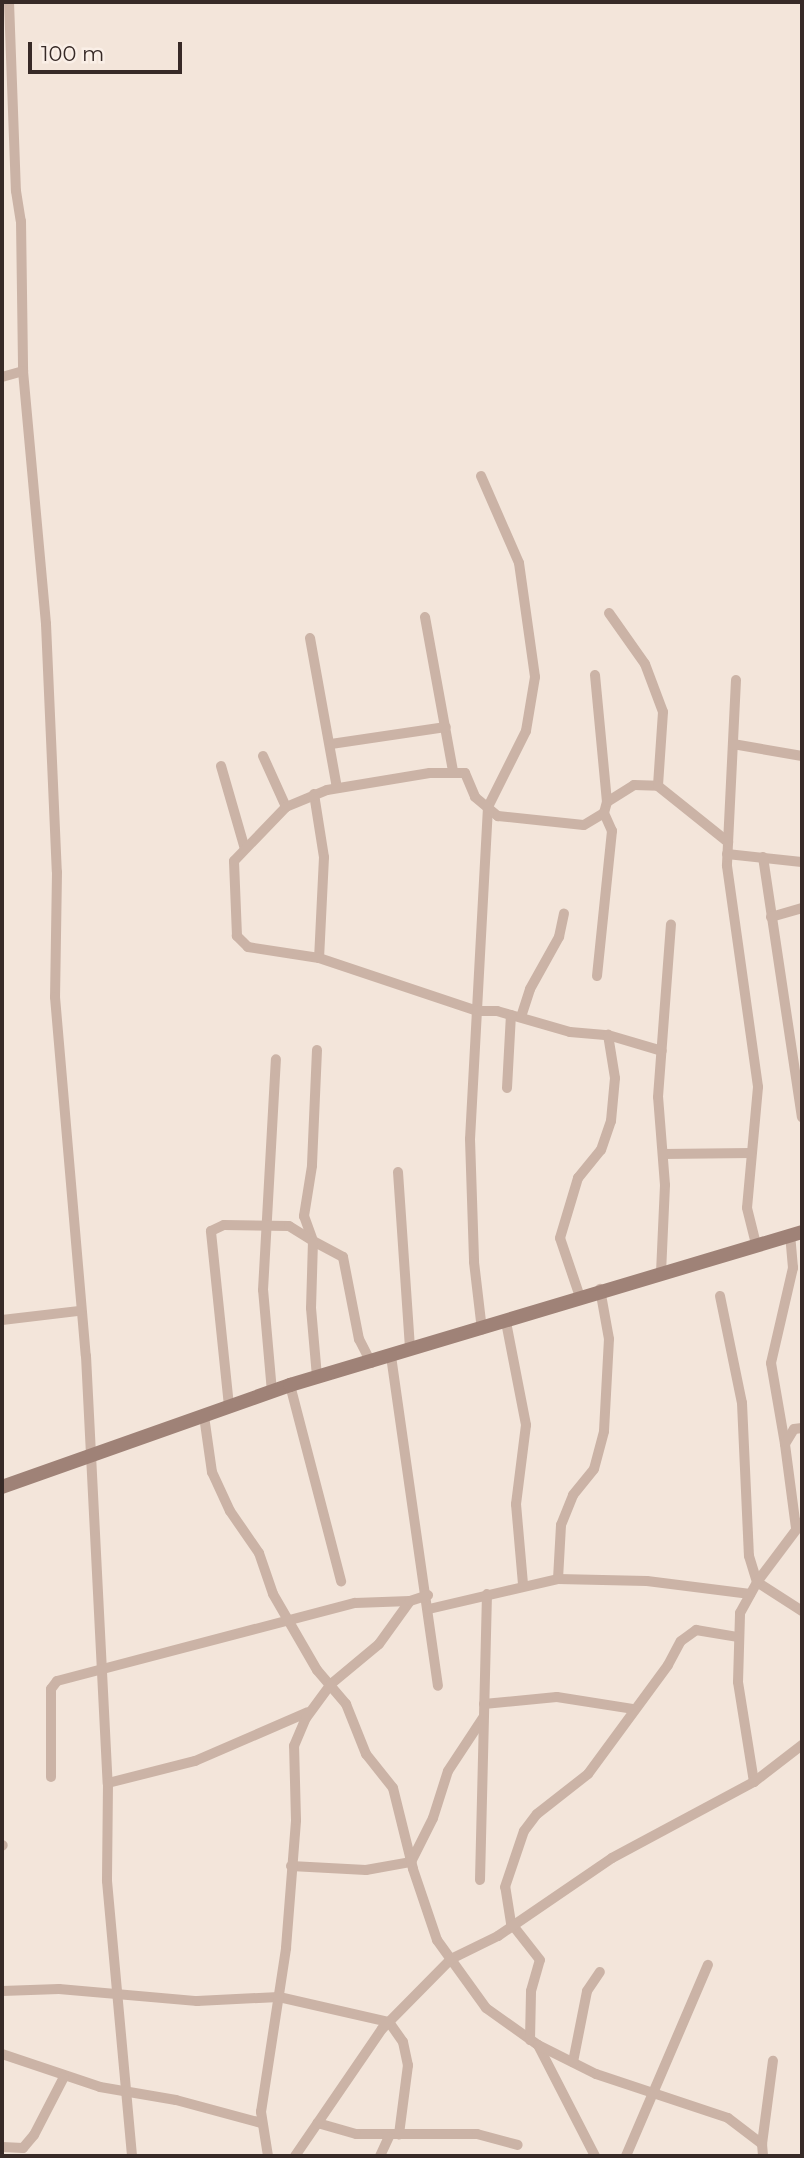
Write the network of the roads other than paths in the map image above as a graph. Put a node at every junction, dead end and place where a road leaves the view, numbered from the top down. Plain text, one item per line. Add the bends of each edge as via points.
1 (9, 2) edge
2 (23, 371) junction
3 (2, 377) edge
4 (481, 475) dead end
5 (609, 613) dead end
6 (425, 617) dead end
7 (310, 638) dead end
8 (595, 675) dead end
9 (736, 680) dead end
10 (446, 727) junction
11 (331, 744) junction
12 (733, 744) junction
13 (262, 756) dead end
14 (802, 757) edge
15 (220, 766) dead end
16 (453, 771) junction
17 (658, 786) junction
18 (337, 788) junction
19 (314, 794) junction
20 (286, 807) junction
21 (488, 807) junction
22 (606, 807) junction
23 (728, 842) junction
24 (245, 849) junction
25 (727, 854) junction
26 (763, 858) junction
27 (802, 862) edge
28 (802, 908) edge
29 (564, 914) dead end
30 (771, 917) junction
31 (671, 924) dead end
32 (319, 958) junction
33 (597, 976) dead end
34 (477, 1011) junction
35 (516, 1016) junction
36 (608, 1035) junction
37 (317, 1050) dead end
38 (662, 1051) junction
39 (276, 1059) dead end
40 (800, 1070) edge
41 (507, 1088) dead end
42 (802, 1117) edge
43 (751, 1153) junction
44 (663, 1154) junction
45 (398, 1172) dead end
46 (268, 1225) junction
47 (796, 1233) edge
48 (313, 1241) junction
49 (756, 1244) junction
50 (661, 1273) junction
51 (600, 1289) junction
52 (720, 1296) dead end
53 (580, 1297) junction
54 (79, 1311) junction
55 (2, 1320) edge
56 (506, 1322) junction
57 (482, 1330) junction
58 (410, 1349) junction
59 (391, 1356) junction
60 (371, 1363) junction
61 (317, 1377) junction
62 (290, 1385) junction
63 (272, 1392) junction
64 (229, 1406) junction
65 (204, 1416) junction
66 (802, 1428) edge
67 (785, 1444) junction
68 (89, 1453) junction
69 (2, 1488) edge
70 (799, 1525) edge
71 (558, 1579) junction
72 (341, 1581) dead end
73 (757, 1582) junction
74 (523, 1584) junction
75 (487, 1594) junction
76 (750, 1594) junction
77 (428, 1595) junction
78 (410, 1601) junction
79 (429, 1609) junction
80 (802, 1611) edge
81 (289, 1618) junction
82 (738, 1637) junction
83 (100, 1671) junction
84 (331, 1684) junction
85 (438, 1686) dead end
86 (484, 1704) junction
87 (634, 1709) junction
88 (312, 1710) junction
89 (483, 1718) junction
90 (802, 1745) edge
91 (51, 1777) dead end
92 (754, 1782) junction
93 (108, 1783) junction
94 (411, 1862) junction
95 (291, 1866) junction
96 (480, 1880) dead end
97 (511, 1923) junction
98 (451, 1959) junction
99 (708, 1965) dead end
100 (600, 1972) dead end
101 (2, 1991) edge
102 (115, 1992) junction
103 (279, 1997) junction
104 (389, 2022) junction
105 (534, 2042) junction
106 (2, 2054) edge
107 (773, 2061) dead end
108 (573, 2063) junction
109 (64, 2077) junction
110 (126, 2090) junction
111 (652, 2093) junction
112 (261, 2123) junction
113 (318, 2123) junction
114 (394, 2136) junction
115 (762, 2144) junction
116 (518, 2145) dead end
117 (2, 2147) edge
118 (595, 2155) edge
119 (132, 2156) edge
120 (268, 2156) edge
121 (295, 2156) edge
122 (380, 2156) edge
123 (626, 2156) edge
124 (763, 2156) edge

1 - 2 street via 21,221
2 - 3 street
2 - 54 street via 46,624 57,872 55,997
4 - 21 street via 519,563 536,677 526,731
5 - 17 street via 645,664 663,712
6 - 10 street
7 - 11 street
8 - 22 street
9 - 12 street
10 - 11 street
10 - 16 street
11 - 18 street
12 - 14 street
12 - 23 street
13 - 20 street
15 - 24 street
16 - 18 street
16 - 21 street via 465,773 475,797
17 - 22 street via 634,785
17 - 23 street
18 - 19 street
19 - 20 street
19 - 32 street via 324,858
20 - 24 street
21 - 22 street via 498,816 584,825
21 - 34 street
22 - 33 street via 612,831
23 - 25 street
24 - 32 street via 234,861 237,936 248,947
25 - 26 street
25 - 43 street via 728,894 758,1087
26 - 27 street
26 - 30 street
28 - 30 street
29 - 35 street via 559,937
30 - 40 street
31 - 38 street
32 - 34 street
34 - 35 street
34 - 57 street via 470,1139 474,1262
35 - 36 street via 570,1031
35 - 41 street
36 - 38 street
36 - 53 street via 615,1078 611,1121 601,1150 578,1178 560,1238
37 - 48 street via 312,1166 304,1216
38 - 44 street via 658,1097
39 - 46 street
40 - 42 street
43 - 44 street
43 - 49 street via 747,1208
44 - 50 street
45 - 58 street
46 - 48 street via 289,1226
46 - 63 street via 263,1290
46 - 64 street via 224,1225 211,1231
47 - 49 street
47 - 67 street via 793,1268 771,1363
48 - 60 street via 343,1257 359,1339
48 - 61 street via 311,1308
49 - 50 street
50 - 51 street
51 - 53 street
51 - 71 street via 608,1339 604,1430 594,1469 573,1495 561,1525
52 - 73 street via 741,1404 749,1556
53 - 56 street
54 - 55 street
54 - 68 street
56 - 57 street
56 - 74 street via 526,1425 516,1504
57 - 58 street
58 - 59 street
59 - 60 street
59 - 77 street
60 - 61 street
61 - 62 street
62 - 63 street
62 - 72 street
63 - 64 street
64 - 65 street
65 - 68 street
65 - 81 street via 212,1472
66 - 67 street via 794,1429
67 - 70 street
68 - 69 street
68 - 83 street
70 - 73 street
71 - 74 street
71 - 76 street via 647,1581
73 - 76 street
73 - 80 street
74 - 75 street
75 - 79 street
75 - 86 street
76 - 82 street via 740,1613
77 - 78 street
77 - 79 street
78 - 81 street via 355,1603
78 - 84 street via 379,1644
79 - 85 street
81 - 83 street
81 - 84 street via 317,1670
82 - 87 street via 696,1630 681,1641
82 - 92 street via 738,1682
83 - 91 street via 57,1681 51,1689
83 - 93 street
84 - 88 street
84 - 94 street via 346,1704 366,1754 393,1787
86 - 87 street via 557,1697
86 - 89 street
87 - 97 street via 588,1774 537,1814 524,1831 505,1887
88 - 93 street via 195,1761
88 - 95 street via 294,1746 296,1820
89 - 94 street via 448,1771 433,1818
89 - 96 street
90 - 92 street
92 - 97 street via 644,1840
93 - 102 street via 107,1881
94 - 95 street via 366,1870
94 - 98 street via 438,1940
95 - 103 street
97 - 98 street via 498,1936
97 - 105 street via 540,1960 531,1991
98 - 104 street
98 - 105 street via 486,2008
99 - 111 street
100 - 108 street via 587,1991
101 - 102 street
102 - 103 street via 197,2001
102 - 110 street
103 - 104 street
103 - 112 street
104 - 113 street
104 - 114 street via 403,2042 408,2065
105 - 108 street
105 - 118 street
106 - 109 street
107 - 115 street
108 - 111 street
109 - 110 street
109 - 117 street via 23,2148
110 - 112 street
110 - 119 street
111 - 115 street via 728,2118
111 - 123 street
112 - 120 street
113 - 114 street
113 - 121 street
114 - 116 street via 477,2134
114 - 122 street
115 - 124 street

